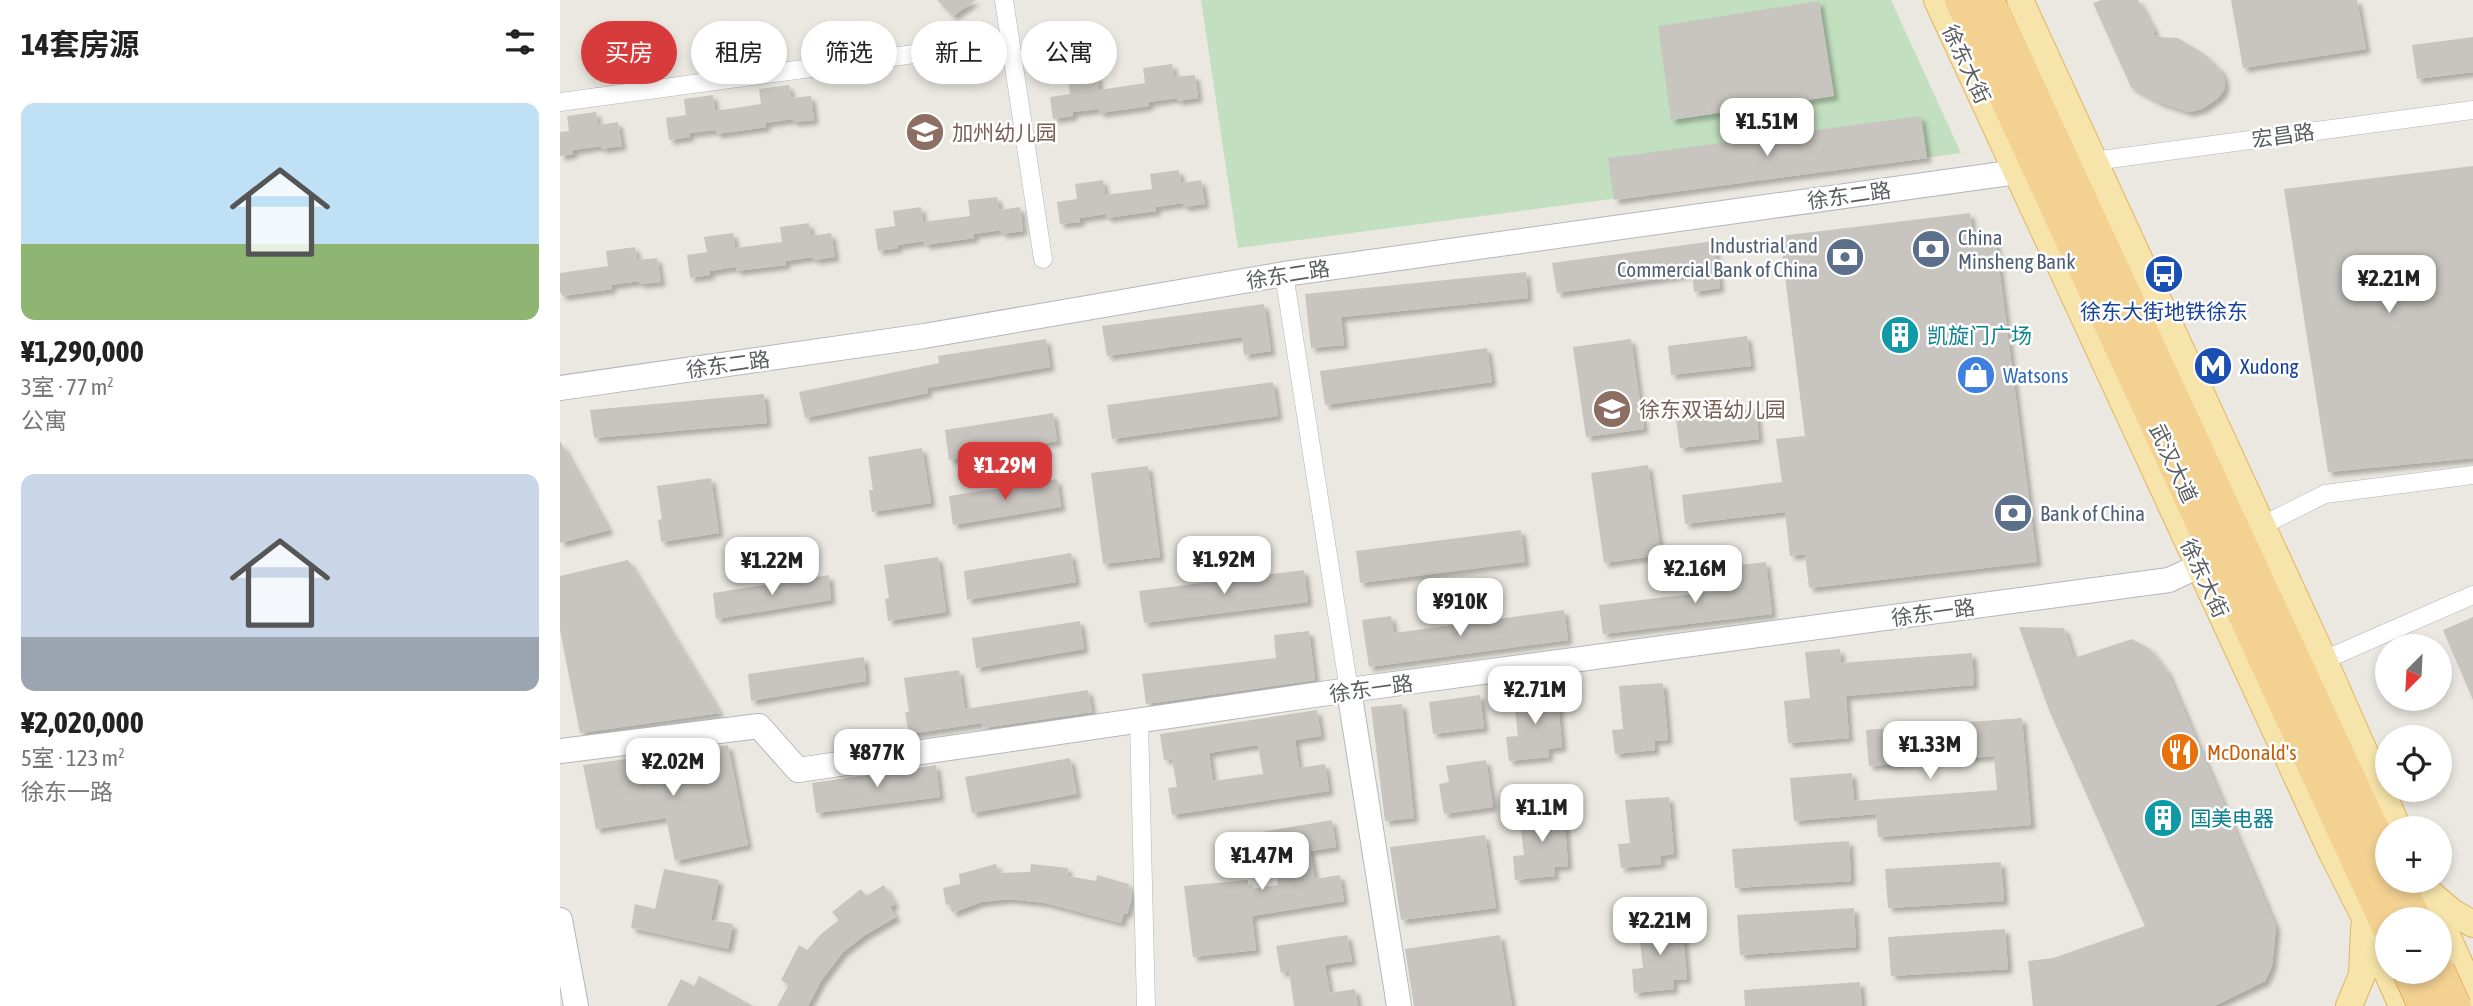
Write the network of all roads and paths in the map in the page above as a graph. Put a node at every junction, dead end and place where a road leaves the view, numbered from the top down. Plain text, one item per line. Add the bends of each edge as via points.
1 (1004, 0) edge
2 (1937, 0) edge
3 (1961, 0) edge
4 (1988, 0) edge
5 (2020, 0) edge
6 (1010, 41) junction
7 (560, 102) edge
8 (2473, 110) edge
9 (2094, 161) junction
10 (2017, 172) junction
11 (1044, 259) dead end
12 (1284, 274) junction
13 (560, 388) edge
14 (2473, 475) edge
15 (2261, 526) junction
16 (2199, 566) junction
17 (2473, 595) edge
18 (2324, 660) junction
19 (1349, 690) junction
20 (1139, 721) junction
21 (560, 751) edge
22 (2393, 816) edge
23 (2375, 834) edge
24 (2421, 897) edge
25 (2375, 919) edge
26 (560, 920) edge
27 (2473, 924) edge
28 (2375, 944) edge
29 (2463, 978) edge
30 (2395, 984) edge
31 (2407, 984) edge
32 (576, 1006) edge
33 (1146, 1006) edge
34 (1399, 1006) edge
35 (2349, 1006) edge
36 (2406, 1006) edge
37 (2455, 1006) edge

1 - 6 street
2 - 10 main road, 徐东大街
3 - 25 highway, 武汉大道
4 - 23 highway, 武汉大道
5 - 9 main road
6 - 7 street
6 - 11 street
8 - 9 street, 宏昌路
9 - 15 main road
10 - 12 street, 徐东二路
10 - 16 main road, 徐东大街
12 - 13 street, 徐东二路 via 924,336
12 - 19 street
14 - 15 street via 2325,494
15 - 18 main road
16 - 19 street, 徐东一路 via 2169,580
16 - 25 main road, 徐东大街 via 2332,853
17 - 18 street
18 - 22 main road
19 - 20 street, 徐东一路
19 - 34 street
20 - 21 street, 徐东一路 via 798,770 760,726
20 - 33 street
24 - 27 main road
24 - 29 main road
25 - 28 main road, 徐东大街 via 2371,936
25 - 35 main road via 2364,949 2362,975
26 - 32 street
29 - 36 main road
29 - 37 highway, bridge
30 - 36 main road, 徐东大街
31 - 36 highway, bridge

